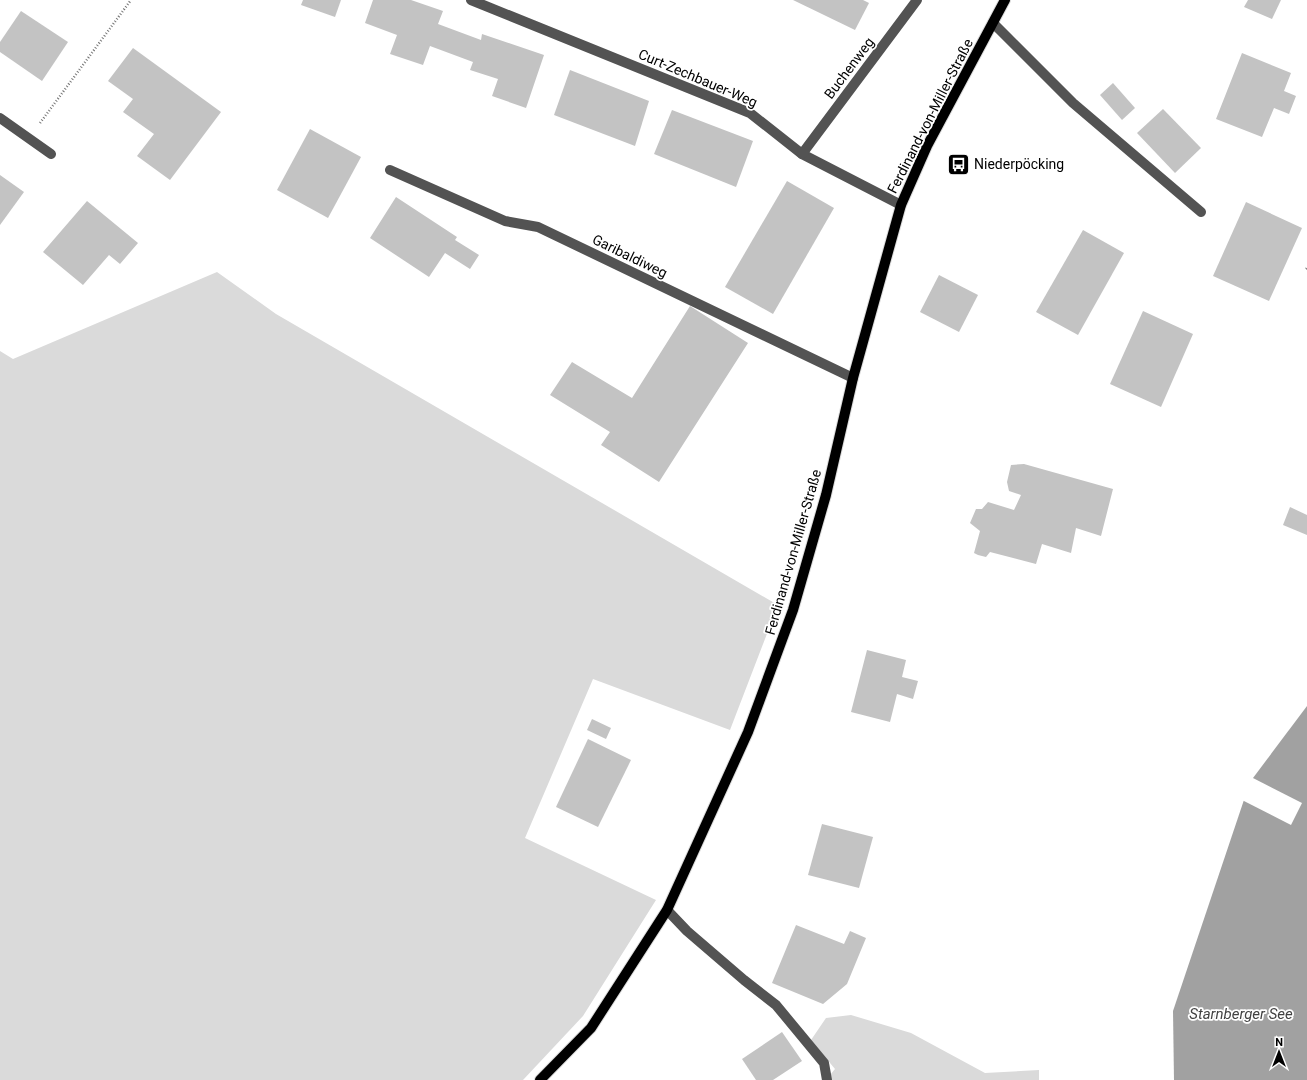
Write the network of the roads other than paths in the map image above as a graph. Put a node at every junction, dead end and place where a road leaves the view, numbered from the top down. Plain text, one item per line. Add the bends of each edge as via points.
1 (471, 0) edge
2 (917, 0) edge
3 (1005, 0) edge
4 (993, 23) junction
5 (0, 118) edge
6 (51, 154) dead end
7 (802, 154) junction
8 (390, 170) dead end
9 (901, 206) junction
10 (1201, 212) dead end
11 (853, 378) junction
12 (667, 910) junction
13 (540, 1080) edge
14 (827, 1080) edge

1 - 7 street, Curt-Zechbauer-Weg via 750,113
2 - 7 street, Buchenweg
3 - 4 main road, Ferdinand-von-Miller-Straße
4 - 9 main road, Ferdinand-von-Miller-Straße via 927,146
4 - 10 street via 1073,103
5 - 6 street
7 - 9 street, Curt-Zechbauer-Weg
8 - 11 street, Garibaldiweg via 505,221 538,227
9 - 11 main road, Ferdinand-von-Miller-Straße
11 - 12 main road, Ferdinand-von-Miller-Straße via 826,495 793,610 748,732
12 - 13 main road, Ferdinand-von-Miller-Straße via 591,1028
12 - 14 street via 687,931 776,1005 824,1063

